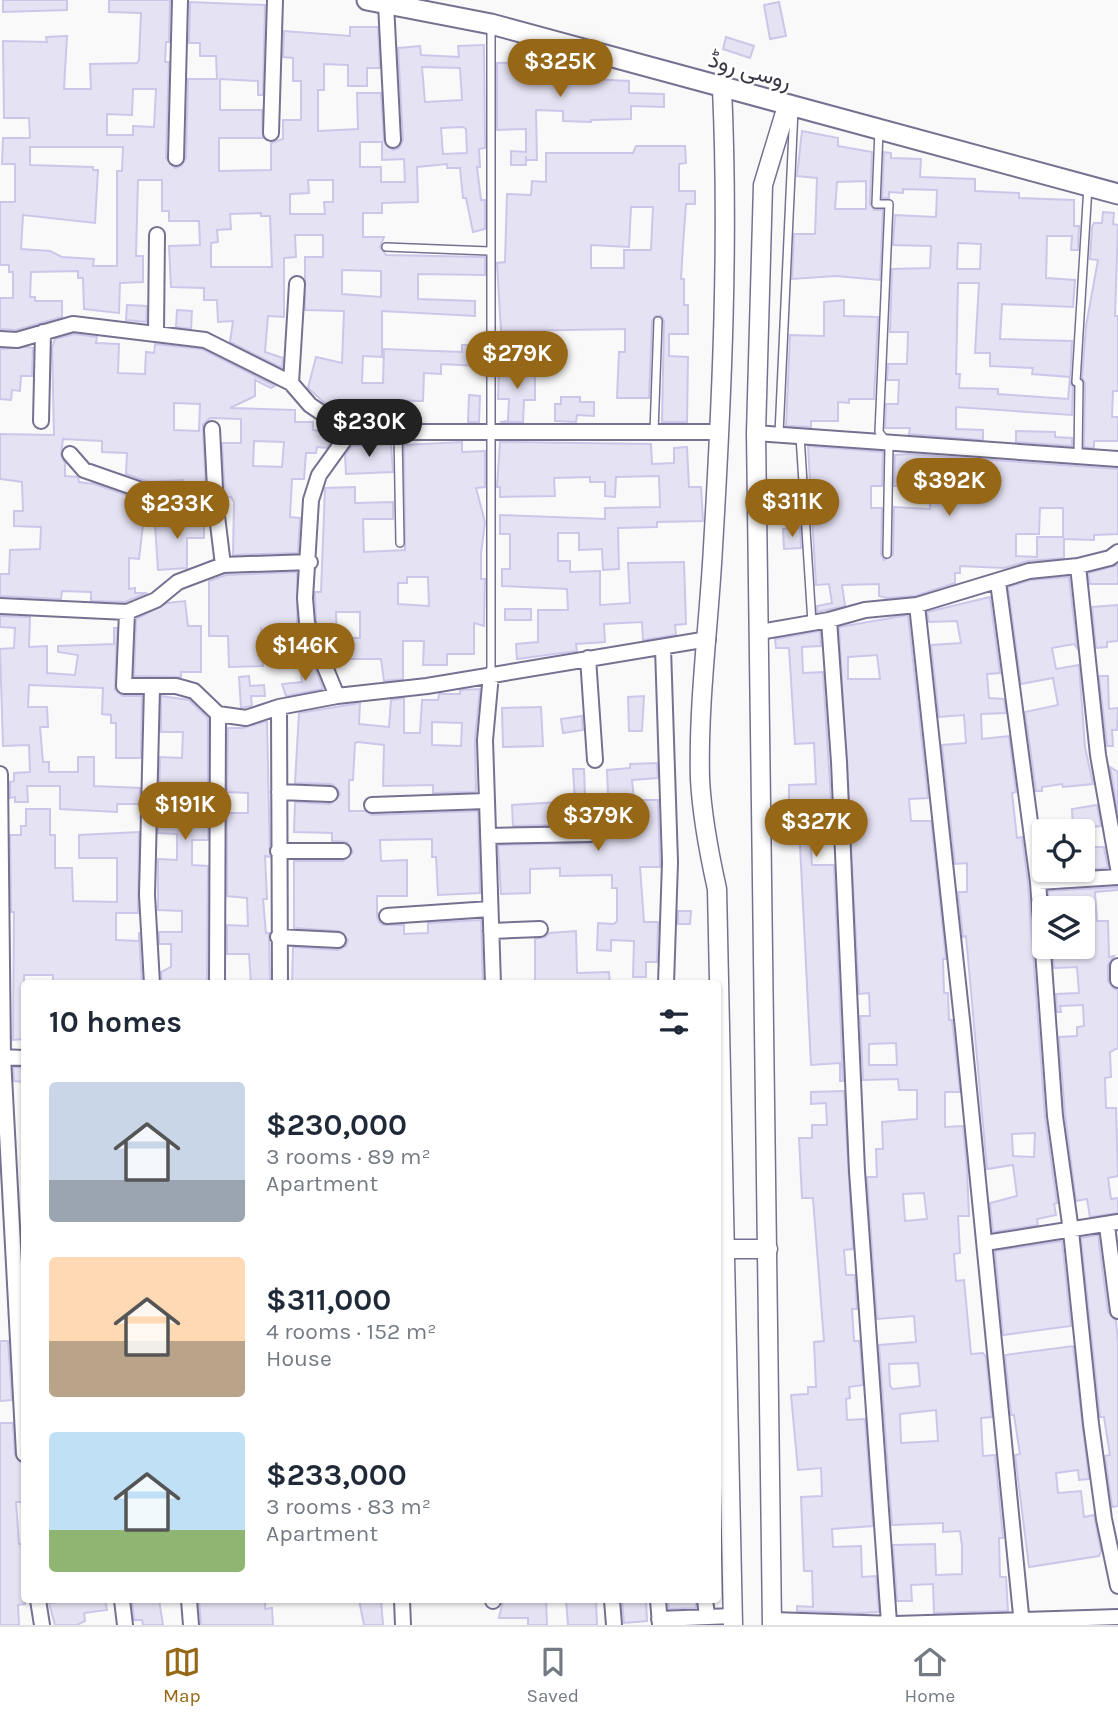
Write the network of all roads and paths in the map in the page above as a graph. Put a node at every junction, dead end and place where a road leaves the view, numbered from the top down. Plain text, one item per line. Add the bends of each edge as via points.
1 (180, 0) edge
2 (275, 0) edge
3 (377, 2) edge
4 (491, 24) junction
5 (722, 88) junction
6 (791, 107) junction
7 (880, 130) junction
8 (271, 133) dead end
9 (393, 140) dead end
10 (176, 158) dead end
11 (1088, 186) junction
12 (1118, 194) edge
13 (157, 235) dead end
14 (386, 247) dead end
15 (489, 251) junction
16 (297, 284) dead end
17 (658, 321) dead end
18 (43, 332) junction
19 (156, 332) junction
20 (0, 339) edge
21 (291, 383) junction
22 (41, 421) dead end
23 (212, 429) dead end
24 (350, 432) junction
25 (398, 432) junction
26 (719, 432) junction
27 (654, 433) junction
28 (756, 433) junction
29 (491, 434) junction
30 (779, 434) junction
31 (800, 436) junction
32 (889, 445) junction
33 (70, 454) dead end
34 (1078, 456) junction
35 (1118, 459) edge
36 (216, 508) junction
37 (400, 543) dead end
38 (1118, 552) edge
39 (887, 554) dead end
40 (310, 562) junction
41 (223, 565) junction
42 (1077, 566) junction
43 (998, 582) junction
44 (917, 605) junction
45 (0, 606) edge
46 (127, 612) junction
47 (829, 621) junction
48 (812, 623) junction
49 (760, 632) junction
50 (708, 639) junction
51 (663, 648) junction
52 (588, 658) junction
53 (491, 674) junction
54 (152, 687) junction
55 (337, 696) junction
56 (279, 707) junction
57 (218, 714) junction
58 (595, 760) dead end
59 (0, 774) edge
60 (279, 792) junction
61 (330, 794) dead end
62 (486, 801) junction
63 (372, 805) dead end
64 (591, 834) dead end
65 (488, 836) junction
66 (1032, 836) edge
67 (278, 851) junction
68 (343, 851) dead end
69 (1118, 868) edge
70 (1118, 877) edge
71 (1095, 878) edge
72 (1038, 882) edge
73 (490, 909) junction
74 (387, 916) dead end
75 (540, 929) dead end
76 (491, 931) junction
77 (278, 937) junction
78 (338, 940) dead end
79 (1118, 966) edge
80 (152, 980) edge
81 (217, 980) edge
82 (280, 980) edge
83 (493, 980) edge
84 (666, 980) edge
85 (719, 980) edge
86 (1118, 980) edge
87 (1, 1057) edge
88 (21, 1058) edge
89 (721, 1069) edge
90 (1113, 1224) edge
91 (1071, 1231) junction
92 (985, 1243) junction
93 (725, 1249) junction
94 (768, 1249) junction
95 (1118, 1311) edge
96 (21, 1402) edge
97 (1118, 1586) edge
98 (38, 1603) edge
99 (122, 1603) edge
100 (190, 1603) edge
101 (402, 1603) edge
102 (612, 1603) edge
103 (658, 1603) edge
104 (705, 1603) edge
105 (707, 1615) junction
106 (1118, 1617) edge
107 (733, 1620) edge
108 (659, 1622) edge
109 (772, 1623) edge
110 (1022, 1623) edge
111 (816, 1624) edge
112 (893, 1624) edge
113 (42, 1625) edge
114 (125, 1625) edge
115 (191, 1625) edge
116 (403, 1625) edge
117 (614, 1625) edge

1 - 10 street
2 - 8 street
3 - 4 main road, روسی روڈ
3 - 9 street
4 - 5 main road, روسی روڈ
4 - 15 lane
5 - 6 main road, روسی روڈ
5 - 26 street via 726,165
6 - 7 main road, روسی روڈ
6 - 28 street via 763,185
6 - 30 lane
7 - 11 main road, روسی روڈ
7 - 32 lane via 877,204 889,204 879,432
11 - 12 main road, روسی روڈ
11 - 34 lane via 1076,382
13 - 19 street
14 - 15 lane
15 - 29 lane
16 - 21 street
17 - 27 lane
18 - 19 street via 73,324
18 - 20 street via 17,341
18 - 22 street
19 - 21 street via 205,341
21 - 24 street via 310,405
23 - 36 street
24 - 25 street
24 - 40 street via 319,475 311,500
25 - 29 street
25 - 37 lane
26 - 27 street
26 - 50 street
27 - 29 street
28 - 30 street
28 - 49 street
29 - 53 lane
30 - 31 street
31 - 32 street
31 - 48 lane
32 - 34 street
32 - 39 lane
33 - 36 street via 84,470 167,499
34 - 35 street
36 - 41 street
38 - 42 street
40 - 41 street
40 - 55 street via 307,623
41 - 46 street via 178,582 156,600
42 - 43 street via 1029,571
42 - 69 street via 1098,755
43 - 44 street
43 - 66 street
44 - 47 street via 865,610
44 - 92 street
45 - 46 street
46 - 54 street via 123,685
47 - 48 street
47 - 112 street via 858,1171
48 - 49 street
49 - 94 street
50 - 51 street
50 - 85 street via 701,782 705,834 717,889
51 - 52 street
51 - 84 street via 670,862
52 - 53 street
52 - 58 street
53 - 55 street
53 - 62 street
54 - 57 street via 194,691
54 - 80 street via 147,895
55 - 56 street
56 - 57 street via 246,718
56 - 60 street
57 - 81 street
59 - 87 street
60 - 61 street
60 - 67 street
62 - 63 street
62 - 65 street
64 - 65 street
65 - 73 street
67 - 68 street
67 - 77 street
70 - 71 street
72 - 91 street via 1055,1116
73 - 74 street
73 - 76 street
75 - 76 street
76 - 83 street
77 - 78 street
77 - 82 street
79 - 86 street
87 - 88 street
87 - 96 street
89 - 93 street
90 - 91 street
90 - 95 street
91 - 92 street
91 - 97 street via 1091,1424
92 - 110 street
93 - 94 street
93 - 107 street
94 - 109 street
98 - 113 street
99 - 114 street
100 - 115 street
101 - 116 street
102 - 117 street
103 - 108 street
104 - 105 street
105 - 107 street
105 - 108 street
106 - 110 street
109 - 111 street
110 - 112 street
111 - 112 street

